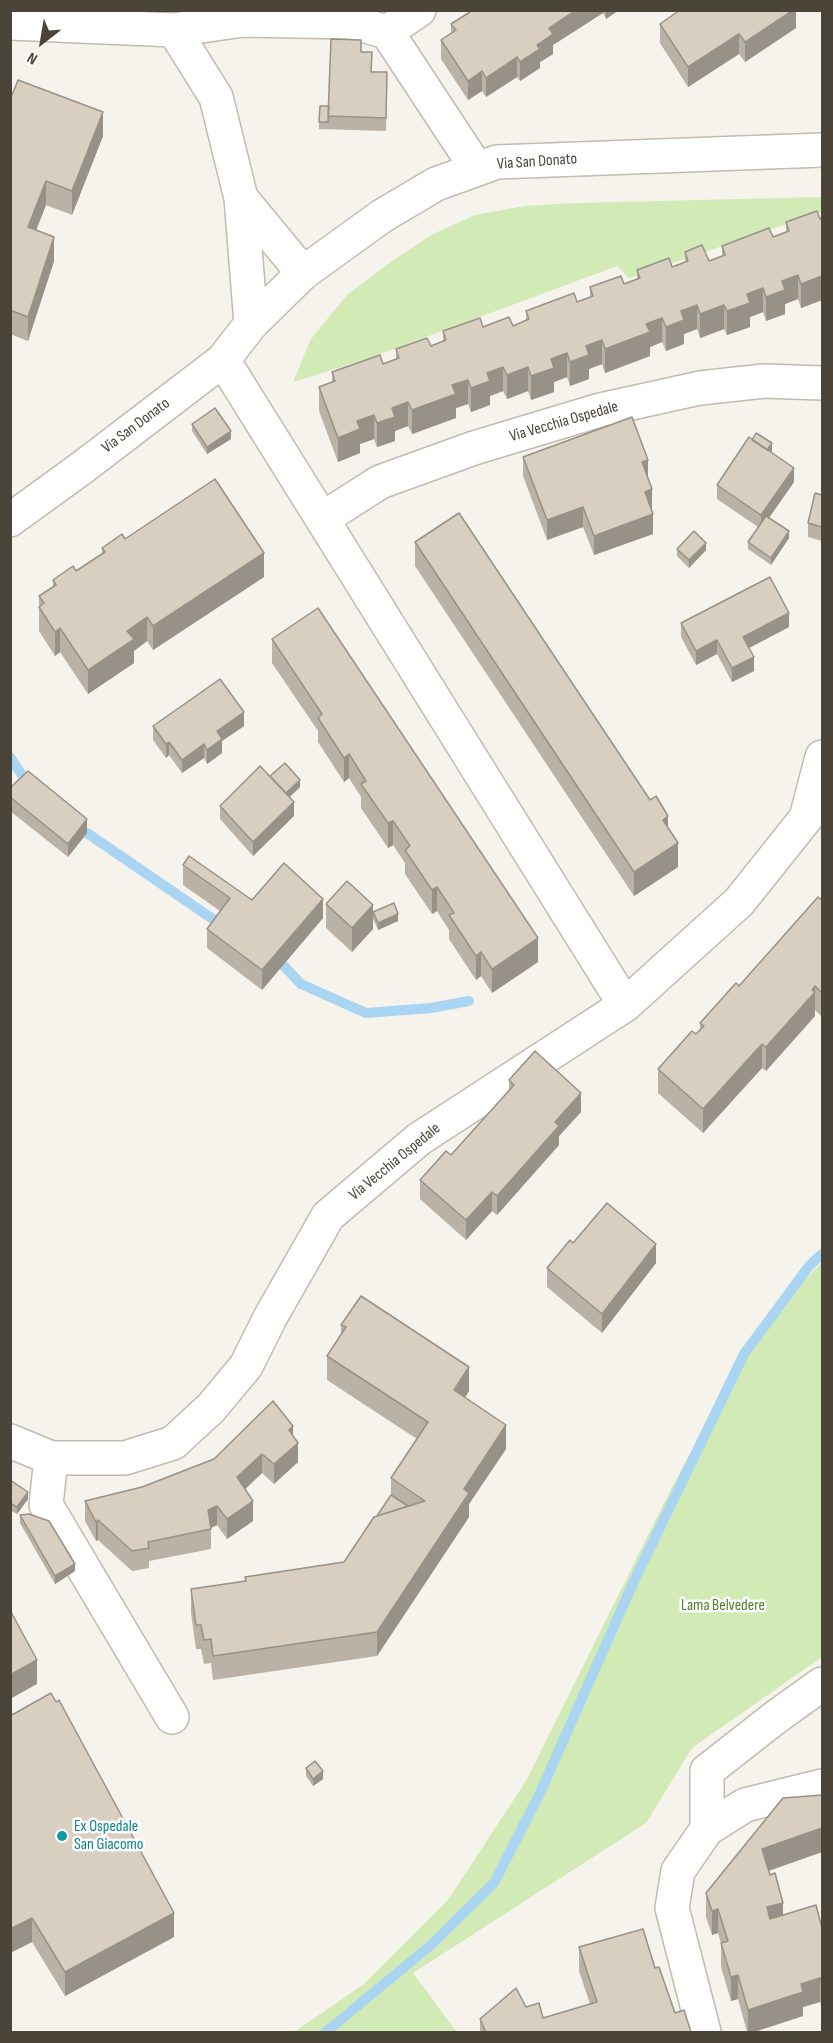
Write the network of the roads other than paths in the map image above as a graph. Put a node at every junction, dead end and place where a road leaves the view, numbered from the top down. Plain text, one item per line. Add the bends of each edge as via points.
1 (419, 10) edge
2 (10, 23) edge
3 (174, 30) junction
4 (387, 32) junction
5 (815, 148) edge
6 (477, 170) junction
7 (241, 198) junction
8 (303, 273) junction
9 (251, 324) junction
10 (223, 360) junction
11 (822, 382) edge
12 (322, 519) junction
13 (10, 520) edge
14 (822, 757) edge
15 (625, 1005) junction
16 (10, 1440) edge
17 (51, 1458) junction
18 (822, 1684) edge
19 (172, 1718) dead end
20 (822, 1786) edge
21 (707, 1829) junction
22 (704, 2032) edge

1 - 4 street
2 - 3 street
3 - 4 street via 243,20 351,22
3 - 7 street via 216,97
4 - 6 street
5 - 6 street, Via San Donato via 497,162
6 - 8 street, Via San Donato via 427,189
7 - 8 street
7 - 9 street
8 - 9 street, Via San Donato
9 - 10 street, Via San Donato
10 - 12 street
10 - 13 street, Via San Donato
11 - 12 street, Via Vecchia Ospedale via 764,381 700,388 600,410 474,448 380,482
12 - 15 street
14 - 15 street, Via Vecchia Ospedale via 807,818 739,902
15 - 17 street, Via Vecchia Ospedale via 419,1139 328,1216 246,1366 211,1408 173,1443 124,1458
16 - 17 street, Via Vecchia Ospedale
17 - 19 street via 46,1506
18 - 21 street via 707,1771
20 - 21 street via 745,1805
21 - 22 street via 678,1871 672,1908

